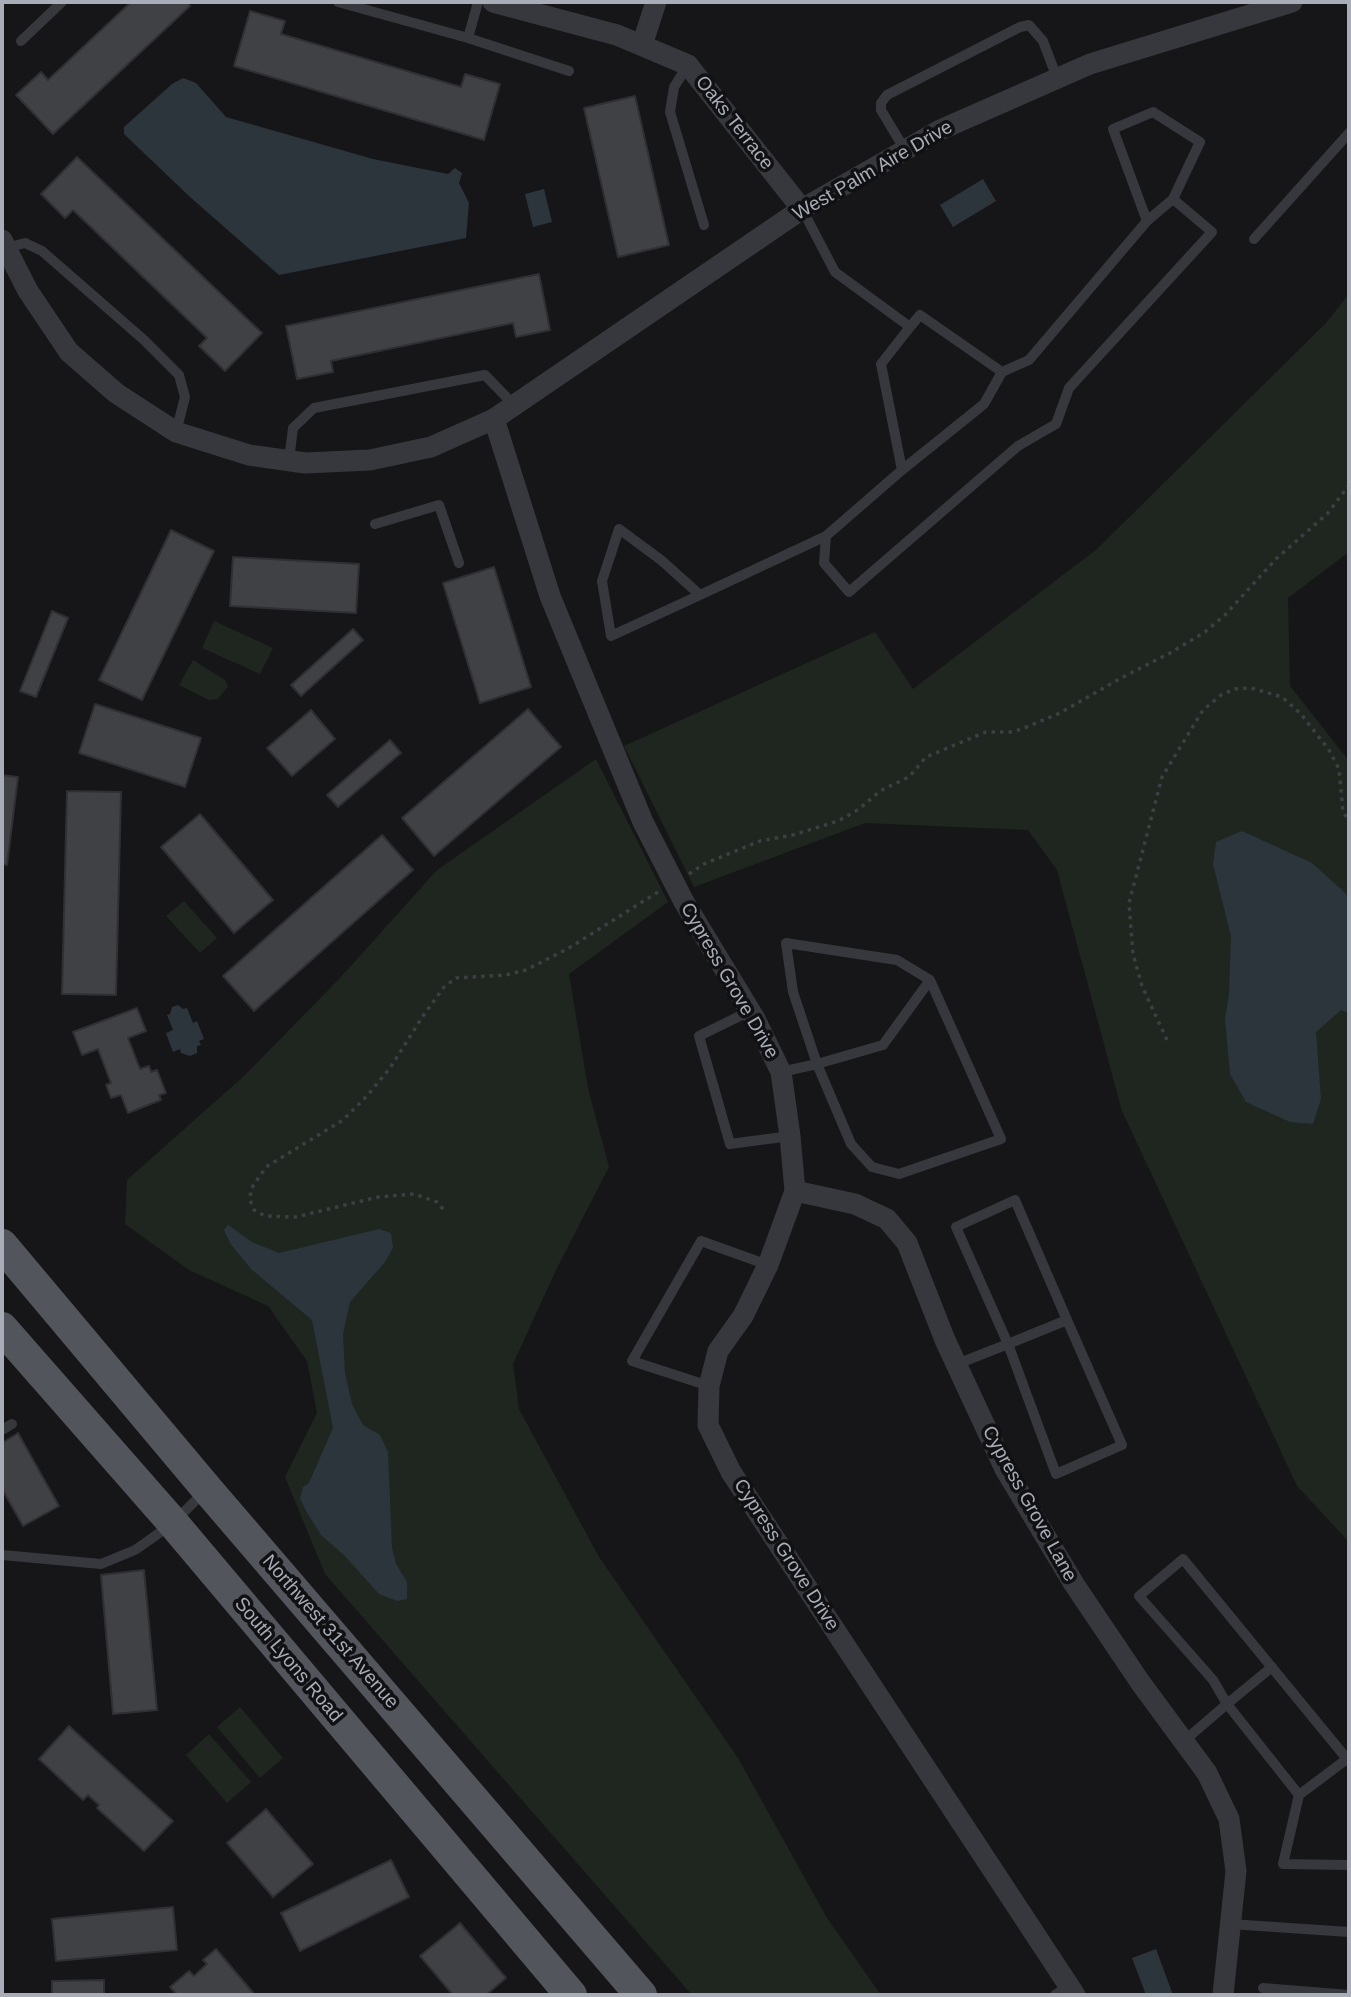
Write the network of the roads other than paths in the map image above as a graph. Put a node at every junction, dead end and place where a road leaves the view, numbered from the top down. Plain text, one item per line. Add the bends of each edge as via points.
1 (62, 2) edge
2 (338, 2) edge
3 (478, 2) edge
4 (493, 2) edge
5 (656, 2) edge
6 (1292, 2) edge
7 (468, 38) junction
8 (21, 41) dead end
9 (642, 45) junction
10 (688, 65) junction
11 (569, 71) dead end
12 (1057, 78) junction
13 (1349, 133) edge
14 (905, 150) junction
15 (1172, 199) junction
16 (802, 209) junction
17 (1147, 221) junction
18 (704, 225) dead end
19 (1254, 239) dead end
20 (4, 244) edge
21 (910, 327) junction
22 (1002, 372) junction
23 (514, 405) junction
24 (494, 419) junction
25 (176, 432) junction
26 (289, 460) junction
27 (902, 470) junction
28 (375, 524) dead end
29 (826, 537) junction
30 (459, 563) dead end
31 (700, 595) junction
32 (930, 980) junction
33 (750, 1011) junction
34 (817, 1064) junction
35 (781, 1072) junction
36 (790, 1136) junction
37 (795, 1191) junction
38 (11, 1256) edge
39 (768, 1265) junction
40 (1067, 1320) junction
41 (2, 1328) edge
42 (1007, 1344) junction
43 (957, 1364) junction
44 (709, 1386) junction
45 (207, 1489) junction
46 (173, 1523) junction
47 (2, 1555) edge
48 (1272, 1667) junction
49 (1227, 1704) junction
50 (1184, 1741) junction
51 (1299, 1795) junction
52 (517, 1850) junction
53 (1349, 1865) edge
54 (477, 1885) junction
55 (1230, 1924) junction
56 (1349, 1931) edge
57 (1263, 1988) dead end
58 (1066, 1992) edge
59 (571, 1995) edge
60 (641, 1995) edge
61 (1223, 1995) edge
62 (1349, 1995) edge

1 - 8 lane
2 - 7 lane
3 - 7 lane
4 - 9 street, Oaks Terrace
5 - 9 street
6 - 12 street, West Palm Aire Drive
7 - 11 lane
9 - 10 street, Oaks Terrace
10 - 16 street, Oaks Terrace
10 - 18 lane via 674,87 670,112
12 - 14 street, West Palm Aire Drive
12 - 14 lane via 1043,41 1029,25 1020,27 887,95 881,110
13 - 19 lane
14 - 16 street, West Palm Aire Drive
15 - 17 lane
15 - 17 lane via 1200,142 1153,112 1113,129
15 - 29 lane via 1212,232 1069,388 1056,424 1018,446 849,592 824,563
16 - 21 lane via 835,272
16 - 23 street, West Palm Aire Drive
17 - 22 lane via 1029,360
20 - 25 street, West Palm Aire Drive via 28,291 69,352 116,393
20 - 25 lane via 25,243 42,251 179,375 185,397
21 - 22 lane via 920,315
21 - 27 lane via 881,364
22 - 27 lane via 984,404
23 - 24 street, West Palm Aire Drive
23 - 26 lane via 485,375 314,408 293,428
24 - 26 street, West Palm Aire Drive via 430,447 370,460
24 - 33 street, Cypress Grove Drive via 550,596 638,810 674,883
25 - 26 street, West Palm Aire Drive via 250,455
27 - 29 lane
28 - 30 lane via 439,505
29 - 31 lane
31 - 31 lane via 611,636 602,581 620,529
32 - 34 lane via 883,1045
32 - 34 lane via 897,960 786,943 793,992
32 - 34 lane via 1000,1139 899,1174 872,1167 851,1144
33 - 35 street, Cypress Grove Drive
33 - 36 lane via 699,1035 730,1144
34 - 35 lane
35 - 36 street, Cypress Grove Drive
36 - 37 street, Cypress Grove Drive
37 - 39 street, Cypress Grove Drive
37 - 43 street, Cypress Grove Lane via 855,1204 887,1219 907,1243
38 - 45 main road, Northwest 31st Avenue
39 - 44 street, Cypress Grove Drive via 743,1316 718,1351
39 - 44 lane via 701,1241 632,1361
40 - 42 lane
40 - 42 lane via 1016,1200 956,1227
40 - 42 lane via 1122,1446 1056,1474
41 - 46 main road, South Lyons Road
42 - 43 lane
43 - 50 street, Cypress Grove Lane via 1005,1469 1074,1584
44 - 58 street, Cypress Grove Drive via 708,1425 731,1472
45 - 46 lane
45 - 52 main road, Northwest 31st Avenue
46 - 47 lane via 135,1550 101,1564
46 - 54 main road, South Lyons Road
48 - 49 lane
48 - 49 lane via 1183,1559 1147,1588 1139,1596 1213,1680
48 - 51 lane via 1347,1759
49 - 50 lane
49 - 51 lane
50 - 55 street, Cypress Grove Lane via 1207,1773 1229,1819 1236,1871
51 - 53 lane via 1283,1864
52 - 54 main road
52 - 60 main road, Northwest 31st Avenue
54 - 59 main road, South Lyons Road
55 - 56 lane
55 - 61 street, Cypress Grove Lane
57 - 62 lane

